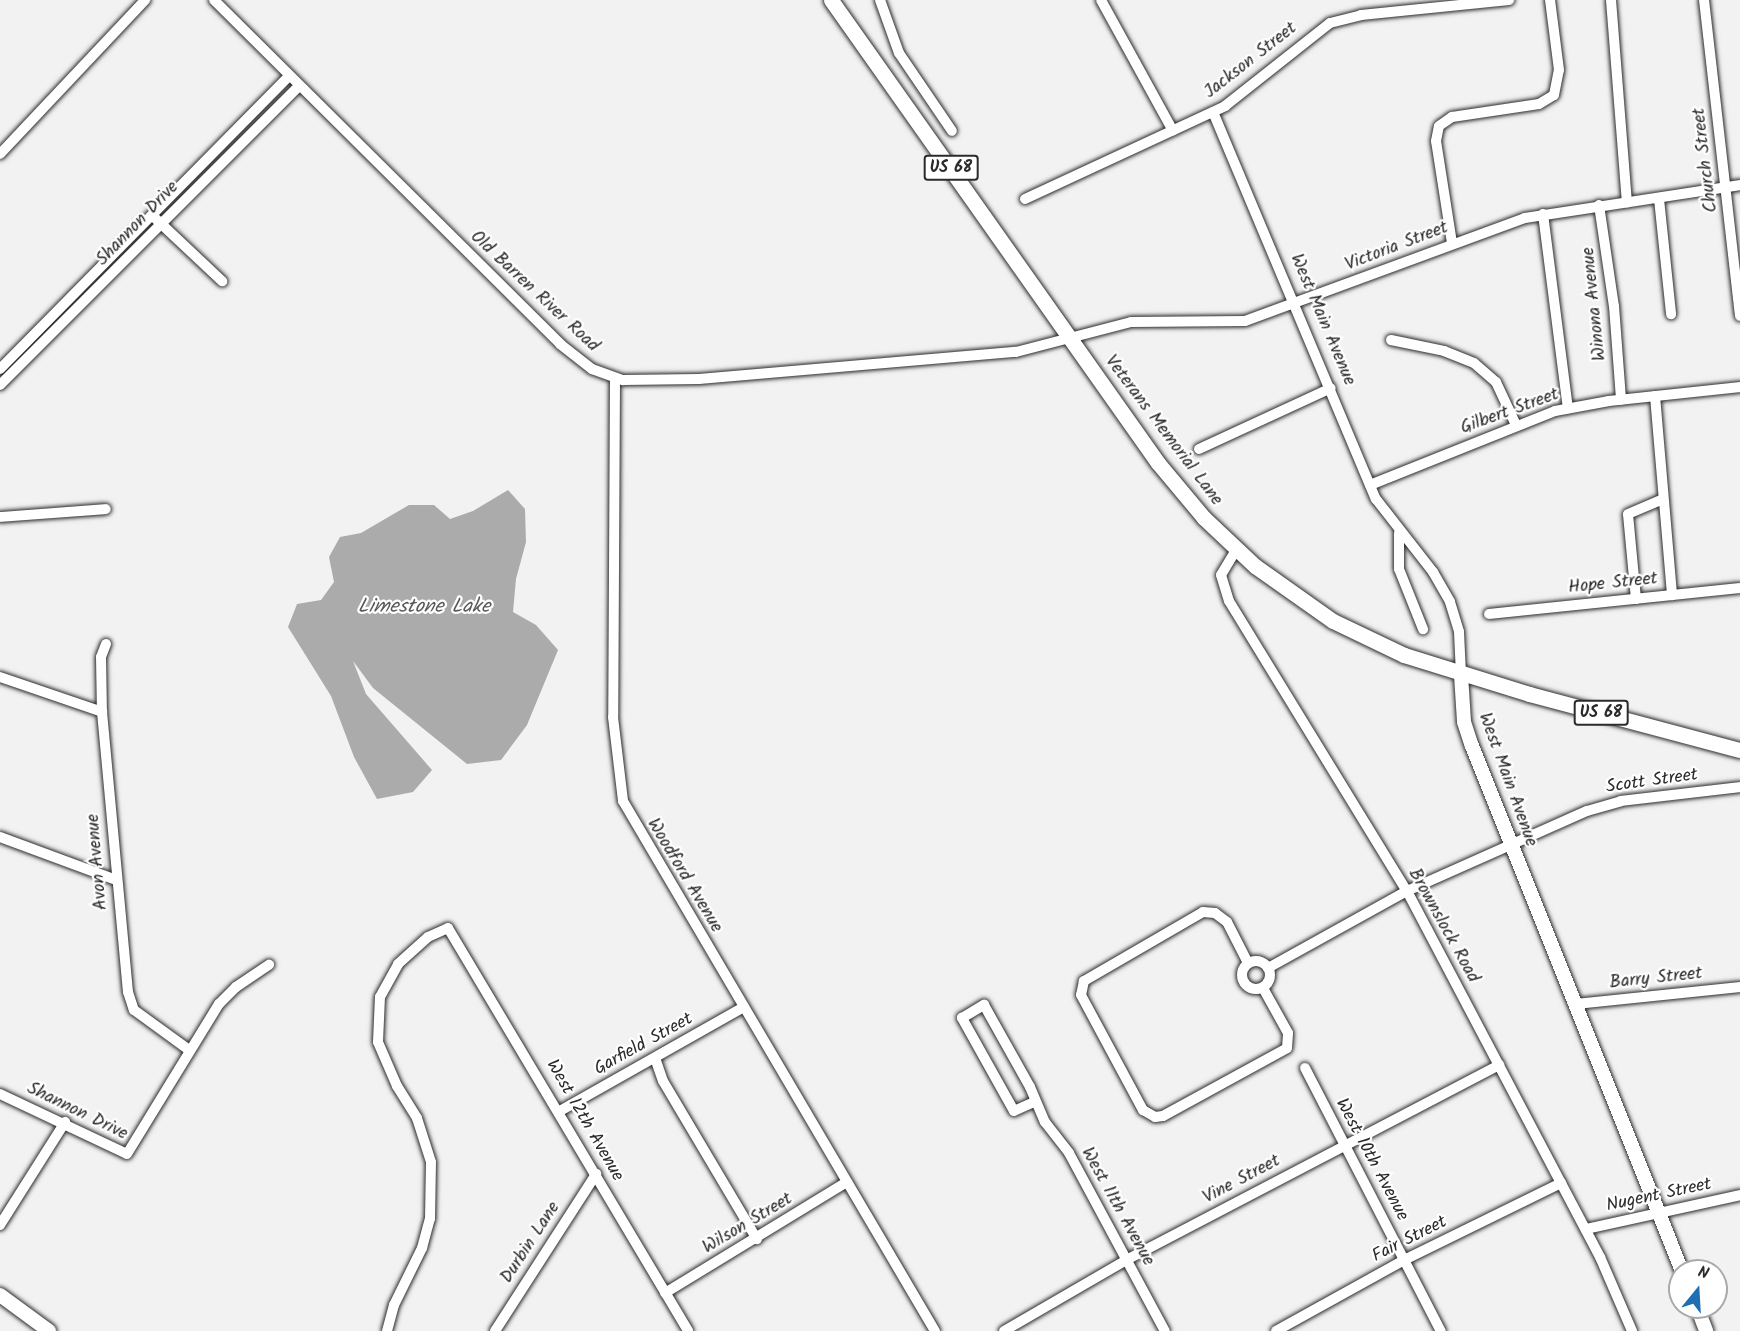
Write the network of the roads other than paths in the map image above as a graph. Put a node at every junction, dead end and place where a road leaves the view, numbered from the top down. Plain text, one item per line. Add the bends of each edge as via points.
1 (145, 0) edge
2 (214, 0) edge
3 (831, 0) edge
4 (880, 0) edge
5 (1101, 0) edge
6 (1509, 0) edge
7 (1550, 0) edge
8 (1611, 0) edge
9 (1704, 0) edge
10 (1422, 5) edge
11 (289, 76) junction
12 (299, 86) junction
13 (1213, 112) junction
14 (1173, 130) junction
15 (952, 131) dead end
16 (220, 145) junction
17 (0, 154) edge
18 (230, 154) junction
19 (1740, 185) edge
20 (1726, 188) junction
21 (1025, 199) dead end
22 (1659, 199) junction
23 (1627, 202) junction
24 (1599, 205) junction
25 (152, 214) junction
26 (1543, 214) junction
27 (161, 224) junction
28 (1452, 243) junction
29 (222, 281) dead end
30 (1297, 304) junction
31 (58, 309) junction
32 (1671, 314) dead end
33 (1740, 316) edge
34 (67, 319) junction
35 (1069, 338) junction
36 (1391, 340) dead end
37 (0, 369) edge
38 (615, 378) junction
39 (0, 385) edge
40 (1740, 387) edge
41 (1331, 388) junction
42 (1655, 396) junction
43 (1620, 400) junction
44 (1568, 408) junction
45 (1516, 425) junction
46 (1199, 449) dead end
47 (1370, 485) junction
48 (1663, 499) junction
49 (106, 509) dead end
50 (0, 517) edge
51 (1399, 532) junction
52 (1236, 549) junction
53 (1740, 588) edge
54 (1672, 595) junction
55 (1636, 599) junction
56 (1489, 614) dead end
57 (1423, 629) dead end
58 (106, 644) dead end
59 (1461, 675) junction
60 (0, 677) edge
61 (102, 712) junction
62 (1737, 748) edge
63 (1740, 788) edge
64 (0, 837) edge
65 (1510, 845) junction
66 (116, 880) junction
67 (1407, 891) junction
68 (1248, 963) junction
69 (270, 965) dead end
70 (1268, 968) junction
71 (1740, 987) edge
72 (1263, 988) junction
73 (1576, 1004) junction
74 (744, 1007) junction
75 (189, 1050) junction
76 (655, 1058) junction
77 (1499, 1065) junction
78 (1305, 1068) dead end
79 (0, 1094) edge
80 (1034, 1102) junction
81 (560, 1111) junction
82 (65, 1122) junction
83 (1343, 1146) junction
84 (596, 1174) junction
85 (847, 1182) junction
86 (1561, 1183) junction
87 (1740, 1195) edge
88 (1659, 1211) junction
89 (0, 1225) edge
90 (1586, 1229) junction
91 (757, 1239) junction
92 (1128, 1259) junction
93 (1678, 1259) edge
94 (1404, 1260) junction
95 (665, 1293) junction
96 (0, 1295) edge
97 (49, 1331) edge
98 (387, 1331) edge
99 (495, 1331) edge
100 (688, 1331) edge
101 (935, 1331) edge
102 (1005, 1331) edge
103 (1165, 1331) edge
104 (1276, 1331) edge
105 (1441, 1331) edge
106 (1632, 1331) edge

1 - 17 street
2 - 11 street, Old Barren River Road
3 - 35 main road, Veterans Memorial Lane / US 68
4 - 15 street via 904,63
5 - 14 street
6 - 10 street, Jackson Street
7 - 28 street via 1560,79 1554,95 1539,104 1452,117 1440,126 1436,141
8 - 23 street
9 - 20 street, Church Street
10 - 13 street, Jackson Street via 1330,23
11 - 12 street, Old Barren River Road
11 - 16 street, Shannon Drive
12 - 18 street, Shannon Drive
12 - 38 street, Old Barren River Road via 560,344 586,365
13 - 14 street, Jackson Street
13 - 30 street, West Main Avenue
14 - 21 street, Jackson Street
16 - 18 street
16 - 25 street, Shannon Drive
18 - 27 street, Shannon Drive
19 - 20 street, Victoria Street
20 - 22 street, Victoria Street
20 - 33 street, Church Street
22 - 23 street, Victoria Street
22 - 32 street
23 - 24 street, Victoria Street
24 - 26 street, Victoria Street
24 - 43 street, Winona Avenue via 1614,306
25 - 27 street
25 - 31 street, Shannon Drive
26 - 28 street, Victoria Street
26 - 44 street
27 - 29 street
27 - 34 street, Shannon Drive
28 - 30 street, Victoria Street
30 - 35 street, Victoria Street via 1231,323 1131,322
30 - 41 street, West Main Avenue
31 - 34 street
31 - 37 street, Shannon Drive
34 - 39 street, Shannon Drive
35 - 38 street, Old Barren River Road via 1016,352 831,369 664,381
35 - 52 main road, Veterans Memorial Lane / US 68 via 1177,487
36 - 45 street via 1444,351 1474,363 1496,382
38 - 74 street, Woodford Avenue via 613,706 619,787 644,843
40 - 42 street, Gilbert Street
41 - 46 street
41 - 47 street, West Main Avenue
42 - 43 street, Gilbert Street
42 - 48 street
43 - 44 street, Gilbert Street
44 - 45 street, Gilbert Street
45 - 47 street, Gilbert Street
47 - 51 street, West Main Avenue
48 - 54 street
48 - 55 street via 1628,514
49 - 50 street
51 - 57 street via 1399,569
51 - 59 street, West Main Avenue via 1433,572 1450,602 1459,633
52 - 59 main road, Veterans Memorial Lane / US 68 via 1289,593 1334,621 1404,655
52 - 67 street, Brownslock Road via 1221,575 1225,592
53 - 54 street, Hope Street
54 - 55 street, Hope Street
55 - 56 street, Hope Street
58 - 61 street, Avon Avenue via 101,657
59 - 62 main road, Veterans Memorial Lane / US 68
59 - 65 street, West Main Avenue via 1465,725
60 - 61 street
61 - 66 street, Avon Avenue
63 - 65 street, Scott Street via 1610,804
64 - 66 street
65 - 67 street, Scott Street
65 - 73 street, West Main Avenue
66 - 75 street, Avon Avenue via 131,1004 146,1021
67 - 70 street, Scott Street
67 - 77 street, Brownslock Road
68 - 70 street via 1258,961
68 - 72 street via 1241,974 1243,983 1250,988
68 - 72 street via 1227,922 1215,913 1203,912 1084,981 1081,995 1143,1110 1155,1117 1163,1116 1287,1048 1288,1033
69 - 75 street via 227,995
70 - 72 street via 1269,980
71 - 73 street, Barry Street
73 - 88 street, West Main Avenue
74 - 76 street, Garfield Street
74 - 85 street, Woodford Avenue
75 - 82 street, Shannon Drive via 127,1154
76 - 81 street, Garfield Street
76 - 91 street via 663,1082
77 - 83 street, Vine Street
77 - 86 street, Brownslock Road
78 - 83 street, West 10th Avenue
79 - 82 street, Shannon Drive
80 - 80 street, West 11th Avenue via 984,1005 962,1018 1014,1111
80 - 92 street, West 11th Avenue via 1069,1154
81 - 84 street, West 12th Avenue
81 - 98 street, West 12th Avenue via 448,928 428,937 398,964 380,997 378,1042 397,1086 417,1118 431,1162 427,1229
82 - 89 street
83 - 92 street, Vine Street
83 - 94 street, West 10th Avenue
84 - 95 street, West 12th Avenue
84 - 99 street, Durbin Lane
85 - 91 street, Wilson Street
85 - 101 street, Woodford Avenue
86 - 90 street, Brownslock Road
86 - 94 street, Fair Street
87 - 88 street, Nugent Street
88 - 90 street, Nugent Street
88 - 93 street, West Main Avenue
90 - 106 street, Brownslock Road
91 - 95 street, Wilson Street
92 - 102 street, Vine Street
92 - 103 street, West 11th Avenue
94 - 104 street, Fair Street
94 - 105 street, West 10th Avenue
95 - 100 street, West 12th Avenue
96 - 97 street

